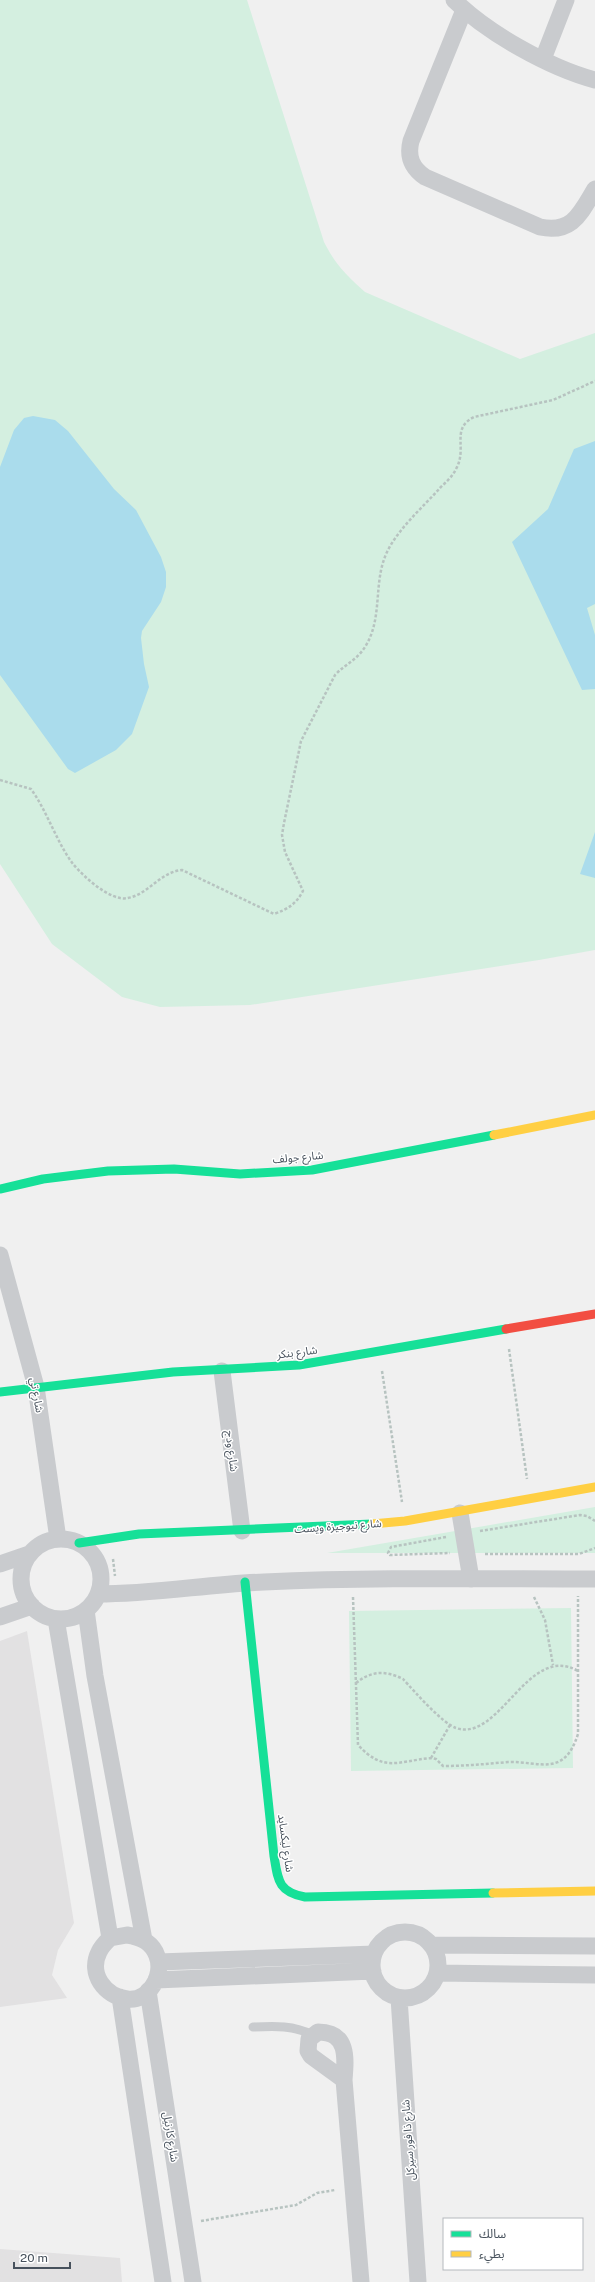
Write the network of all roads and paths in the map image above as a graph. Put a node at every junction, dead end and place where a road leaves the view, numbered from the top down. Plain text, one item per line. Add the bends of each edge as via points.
1 (566, 0) edge
2 (459, 5) edge
3 (543, 59) junction
4 (595, 80) edge
5 (595, 189) edge
6 (595, 381) edge
7 (0, 780) edge
8 (595, 1115) edge
9 (0, 1189) edge
10 (0, 1255) edge
11 (595, 1314) edge
12 (506, 1329) junction
13 (379, 1352) junction
14 (222, 1371) junction
15 (36, 1387) junction
16 (0, 1392) edge
17 (595, 1488) edge
18 (530, 1500) junction
19 (460, 1513) junction
20 (595, 1521) edge
21 (406, 1522) junction
22 (242, 1531) junction
23 (464, 1534) junction
24 (110, 1538) junction
25 (58, 1539) junction
26 (79, 1543) junction
27 (595, 1548) edge
28 (29, 1554) junction
29 (467, 1554) junction
30 (0, 1564) edge
31 (352, 1579) junction
32 (471, 1579) junction
33 (525, 1579) junction
34 (587, 1579) edge
35 (245, 1582) junction
36 (98, 1594) junction
37 (117, 1594) junction
38 (32, 1606) junction
39 (86, 1610) junction
40 (0, 1617) edge
41 (56, 1619) junction
42 (553, 1665) junction
43 (578, 1671) junction
44 (95, 1676) junction
45 (67, 1680) junction
46 (356, 1683) junction
47 (450, 1725) junction
48 (431, 1758) junction
49 (595, 1891) edge
50 (110, 1938) junction
51 (144, 1940) junction
52 (431, 1945) junction
53 (595, 1946) edge
54 (159, 1962) junction
55 (374, 1962) junction
56 (437, 1973) junction
57 (595, 1975) edge
58 (152, 1986) junction
59 (120, 1997) junction
60 (399, 1998) junction
61 (254, 2027) dead end
62 (313, 2035) junction
63 (344, 2080) junction
64 (354, 2188) junction
65 (185, 2224) junction
66 (163, 2282) edge
67 (193, 2282) edge
68 (362, 2282) edge
69 (418, 2282) edge

1 - 3 street
2 - 3 street via 521,48
2 - 5 street via 411,141 409,150 413,166 425,177 550,229 570,224 577,218
3 - 4 street
6 - 7 path via 553,400 474,417 464,422 460,431 462,456 456,470 396,537 388,550 379,577 378,612 366,645 354,661 335,675 301,741 288,795 282,835 285,852 303,891 289,908 274,914 182,870 163,877 138,895 127,899 114,898 93,883 73,863 31,789
8 - 9 street, شارع جولف via 312,1170 240,1174 174,1169 108,1171 43,1179
10 - 15 street, شارع تي
11 - 12 street, شارع بنكر
12 - 13 street, شارع بنكر
12 - 18 path
13 - 14 street, شارع بنكر via 300,1365
13 - 21 path
14 - 15 street, شارع بنكر via 173,1372
14 - 22 street, شارع ودج
15 - 16 street, شارع بنكر
15 - 25 street, شارع تي
17 - 18 street, شارع نيوجيزة ويست
18 - 19 street, شارع نيوجيزة ويست
19 - 21 street, شارع نيوجيزة ويست
19 - 23 street
20 - 23 path via 580,1515
21 - 22 street, شارع نيوجيزة ويست
22 - 24 street, شارع نيوجيزة ويست via 139,1534
23 - 29 street
23 - 29 path via 391,1547 388,1553
24 - 26 street, شارع نيوجيزة ويست
24 - 37 path
25 - 26 street
25 - 28 street via 37,1546
26 - 36 street via 96,1559 101,1576
27 - 29 path via 579,1554
28 - 30 street
28 - 38 street via 21,1581 25,1597
29 - 32 street
31 - 32 street
31 - 35 street
31 - 46 path
32 - 33 street
33 - 34 street
33 - 42 path via 545,1620
34 - 43 path
35 - 37 street
35 - 49 street, شارع ليكسايد via 274,1856 280,1885 285,1892 305,1897
36 - 37 street
36 - 39 street
38 - 40 street
38 - 41 street via 38,1612
39 - 41 street via 72,1618
39 - 44 street
41 - 45 street
42 - 43 path via 566,1666
42 - 47 path via 538,1673 482,1725 466,1730
43 - 48 path via 578,1734 568,1754 560,1761 543,1765 510,1762 443,1766
44 - 45 street
44 - 51 street
45 - 50 street
46 - 47 path via 373,1673 394,1674 403,1679
46 - 48 path via 358,1745 366,1753 387,1764
47 - 48 path
50 - 51 street via 127,1935
50 - 59 street via 99,1953 95,1965 97,1978 104,1989
51 - 54 street via 154,1949
52 - 53 street
52 - 55 street via 418,1935 401,1933 385,1940
52 - 56 street via 437,1958
54 - 55 street
54 - 58 street
55 - 58 street
55 - 60 street via 381,1988
56 - 57 street
56 - 60 street via 434,1982 419,1994
58 - 59 street via 135,1998
58 - 65 street, شارع كارنيل
59 - 66 street
60 - 69 street, شارع ذا فور سيركل
61 - 62 lane via 283,2026
62 - 63 street via 308,2045 311,2056
62 - 63 street via 328,2032 341,2042 344,2054
63 - 64 street
64 - 65 path via 322,2192 296,2205
64 - 68 street
65 - 67 street, شارع كارنيل

